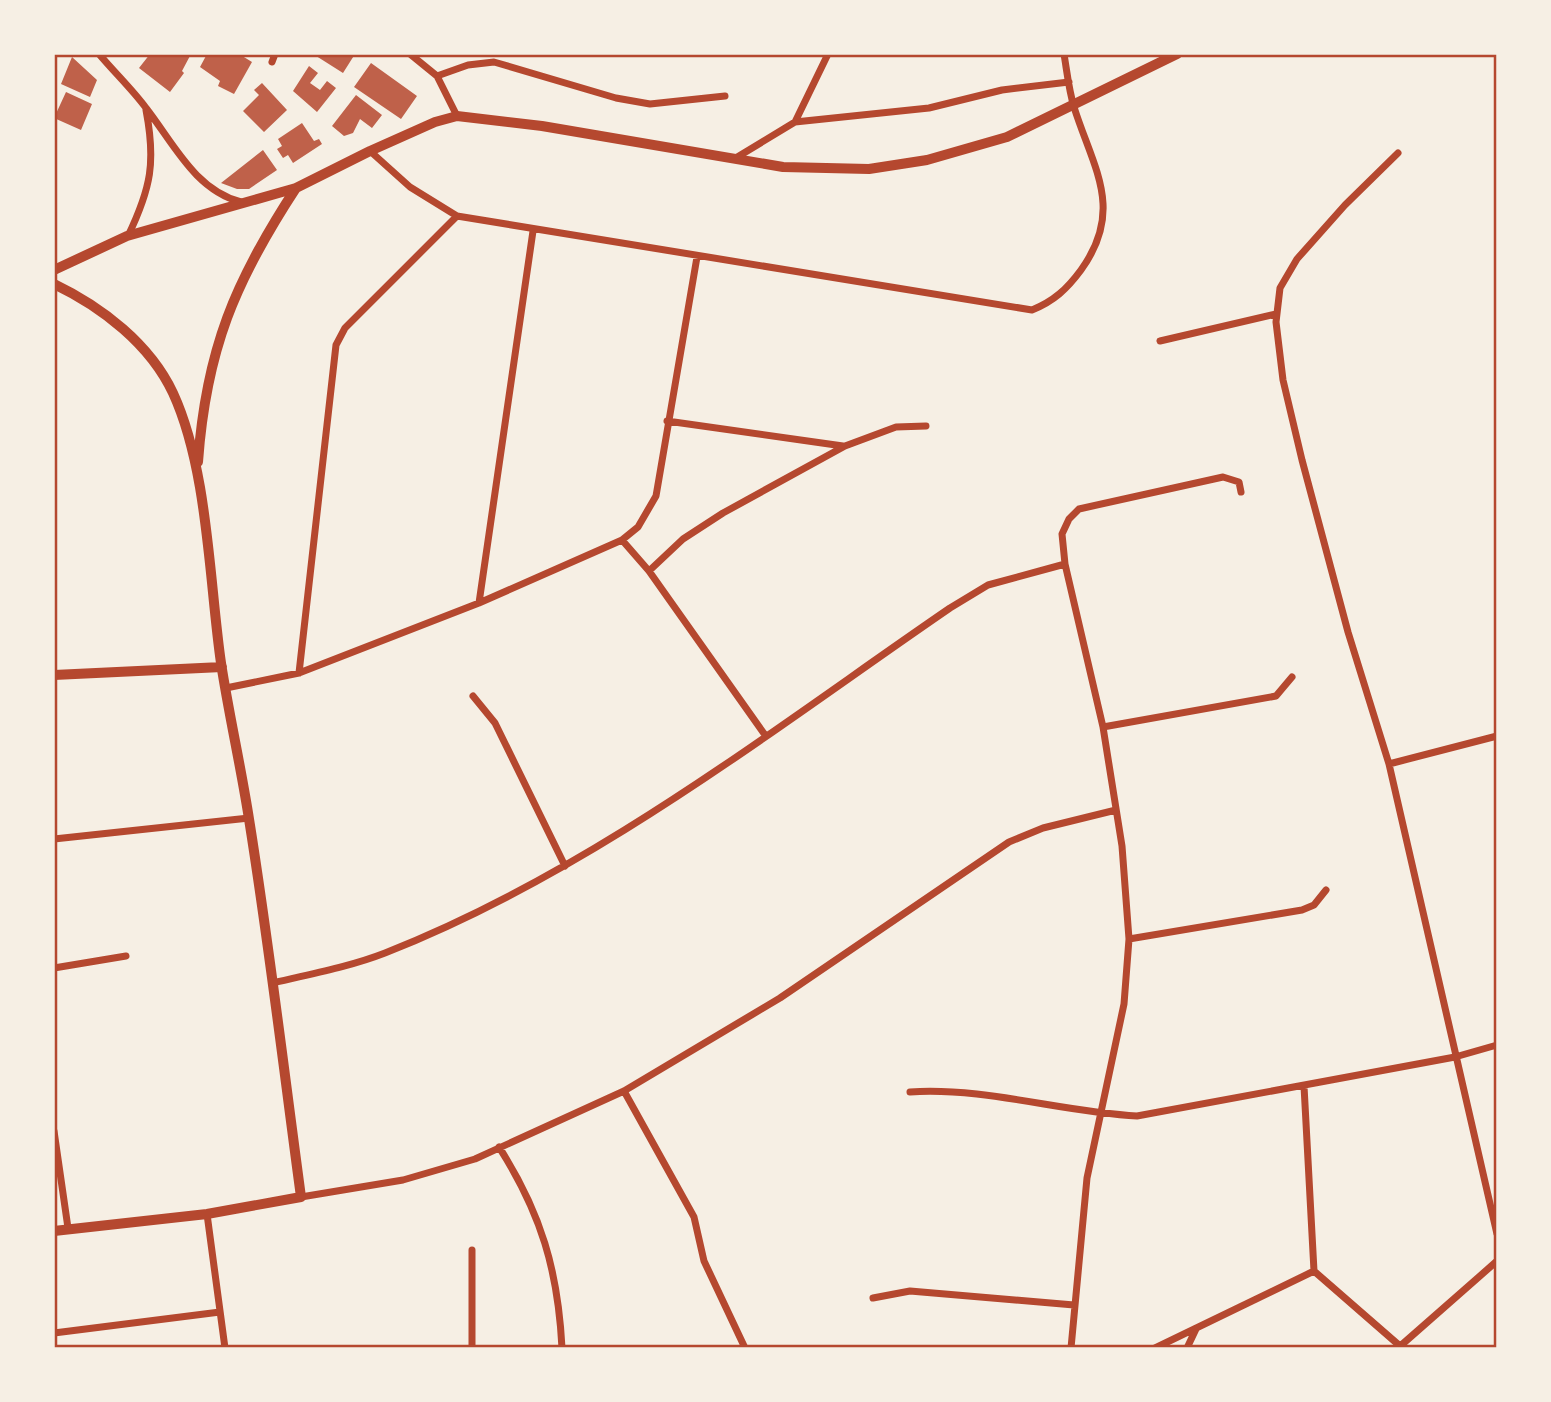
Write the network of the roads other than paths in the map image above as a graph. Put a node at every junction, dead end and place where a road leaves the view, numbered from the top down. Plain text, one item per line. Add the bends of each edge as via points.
1 (99, 54) edge
2 (410, 54) edge
3 (828, 54) edge
4 (1064, 54) edge
5 (1177, 54) edge
6 (437, 76) junction
7 (1069, 82) junction
8 (725, 96) dead end
9 (145, 106) junction
10 (1074, 106) junction
11 (457, 117) junction
12 (795, 122) junction
13 (370, 151) junction
14 (1398, 153) dead end
15 (733, 160) junction
16 (296, 188) junction
17 (243, 202) junction
18 (457, 216) junction
19 (533, 231) junction
20 (128, 236) junction
21 (697, 257) junction
22 (54, 270) edge
23 (54, 284) edge
24 (1276, 314) junction
25 (1160, 341) dead end
26 (667, 421) junction
27 (926, 426) dead end
28 (845, 446) junction
29 (198, 472) junction
30 (1241, 492) dead end
31 (622, 540) junction
32 (1065, 564) junction
33 (649, 571) junction
34 (479, 603) junction
35 (222, 667) junction
36 (299, 673) junction
37 (54, 675) edge
38 (1292, 677) dead end
39 (226, 688) junction
40 (473, 696) dead end
41 (1103, 727) junction
42 (765, 735) junction
43 (1497, 736) edge
44 (1389, 764) junction
45 (1116, 810) junction
46 (249, 818) junction
47 (54, 839) edge
48 (565, 866) junction
49 (1326, 890) dead end
50 (1129, 939) junction
51 (126, 956) dead end
52 (54, 968) edge
53 (273, 983) junction
54 (1497, 1045) edge
55 (1455, 1057) junction
56 (1304, 1086) junction
57 (624, 1091) junction
58 (910, 1093) dead end
59 (1100, 1114) junction
60 (54, 1131) edge
61 (499, 1147) junction
62 (301, 1197) junction
63 (207, 1213) junction
64 (68, 1228) junction
65 (54, 1231) edge
66 (1497, 1234) edge
67 (472, 1250) dead end
68 (1497, 1261) edge
69 (1314, 1271) junction
70 (873, 1298) dead end
71 (1074, 1305) junction
72 (220, 1312) junction
73 (1197, 1328) junction
74 (54, 1334) edge
75 (1399, 1347) edge
76 (225, 1348) edge
77 (472, 1348) edge
78 (562, 1348) edge
79 (745, 1348) edge
80 (1071, 1348) edge
81 (1155, 1348) edge
82 (1187, 1348) edge

1 - 9 street
2 - 6 street
3 - 12 street
4 - 7 street
5 - 10 street
6 - 8 street via 494,62 650,104
6 - 11 street
7 - 10 street
7 - 12 street via 1002,90 929,108
9 - 17 street via 203,182 224,197
9 - 20 street via 152,141 151,174
10 - 15 street via 1007,136 927,160 869,169 822,169
10 - 21 street via 1091,148 1104,210 1095,250 1065,290 1032,310
11 - 13 street
11 - 15 street via 531,124
12 - 15 street
13 - 16 street
13 - 18 street via 410,187
14 - 24 street via 1297,259 1280,288
16 - 17 street
16 - 29 street via 260,243 233,297 211,366
17 - 20 street
18 - 19 street
18 - 36 street via 345,328 336,345
19 - 21 street
19 - 34 street
20 - 22 street
21 - 26 street
23 - 29 street via 83,297 117,323 147,355 172,391
24 - 25 street
24 - 44 street via 1283,380 1301,460
26 - 28 street
26 - 31 street via 656,496 638,527
27 - 28 street via 896,427
28 - 33 street via 723,513 683,539
29 - 35 street
30 - 32 street via 1239,482 1223,477 1079,509 1062,534
31 - 33 street
31 - 34 street
32 - 41 street
32 - 42 street via 988,585
33 - 42 street
34 - 36 street
35 - 37 street
35 - 39 street
36 - 39 street
38 - 41 street via 1276,696
39 - 46 street
40 - 48 street via 495,723
41 - 45 street
42 - 48 street
43 - 44 street
44 - 55 street
45 - 50 street via 1128,892
45 - 57 street via 1043,828 1009,842 780,999
46 - 47 street
46 - 53 street
48 - 53 street via 472,915 384,953
49 - 50 street via 1314,905 1302,910
50 - 59 street via 1124,1004
51 - 52 street
53 - 62 street
54 - 55 street
55 - 56 street
55 - 66 street
56 - 59 street via 1137,1116
56 - 69 street
57 - 61 street
57 - 79 street via 694,1217 704,1261
58 - 59 street via 941,1090
59 - 71 street via 1087,1178
60 - 64 street
61 - 62 street via 403,1180
61 - 78 street via 541,1225 554,1274
62 - 63 street
63 - 64 street
63 - 72 street
64 - 65 street
67 - 77 street
68 - 75 street
69 - 73 street
69 - 75 street
70 - 71 street via 909,1291
71 - 80 street
72 - 74 street
72 - 76 street
73 - 81 street
73 - 82 street

